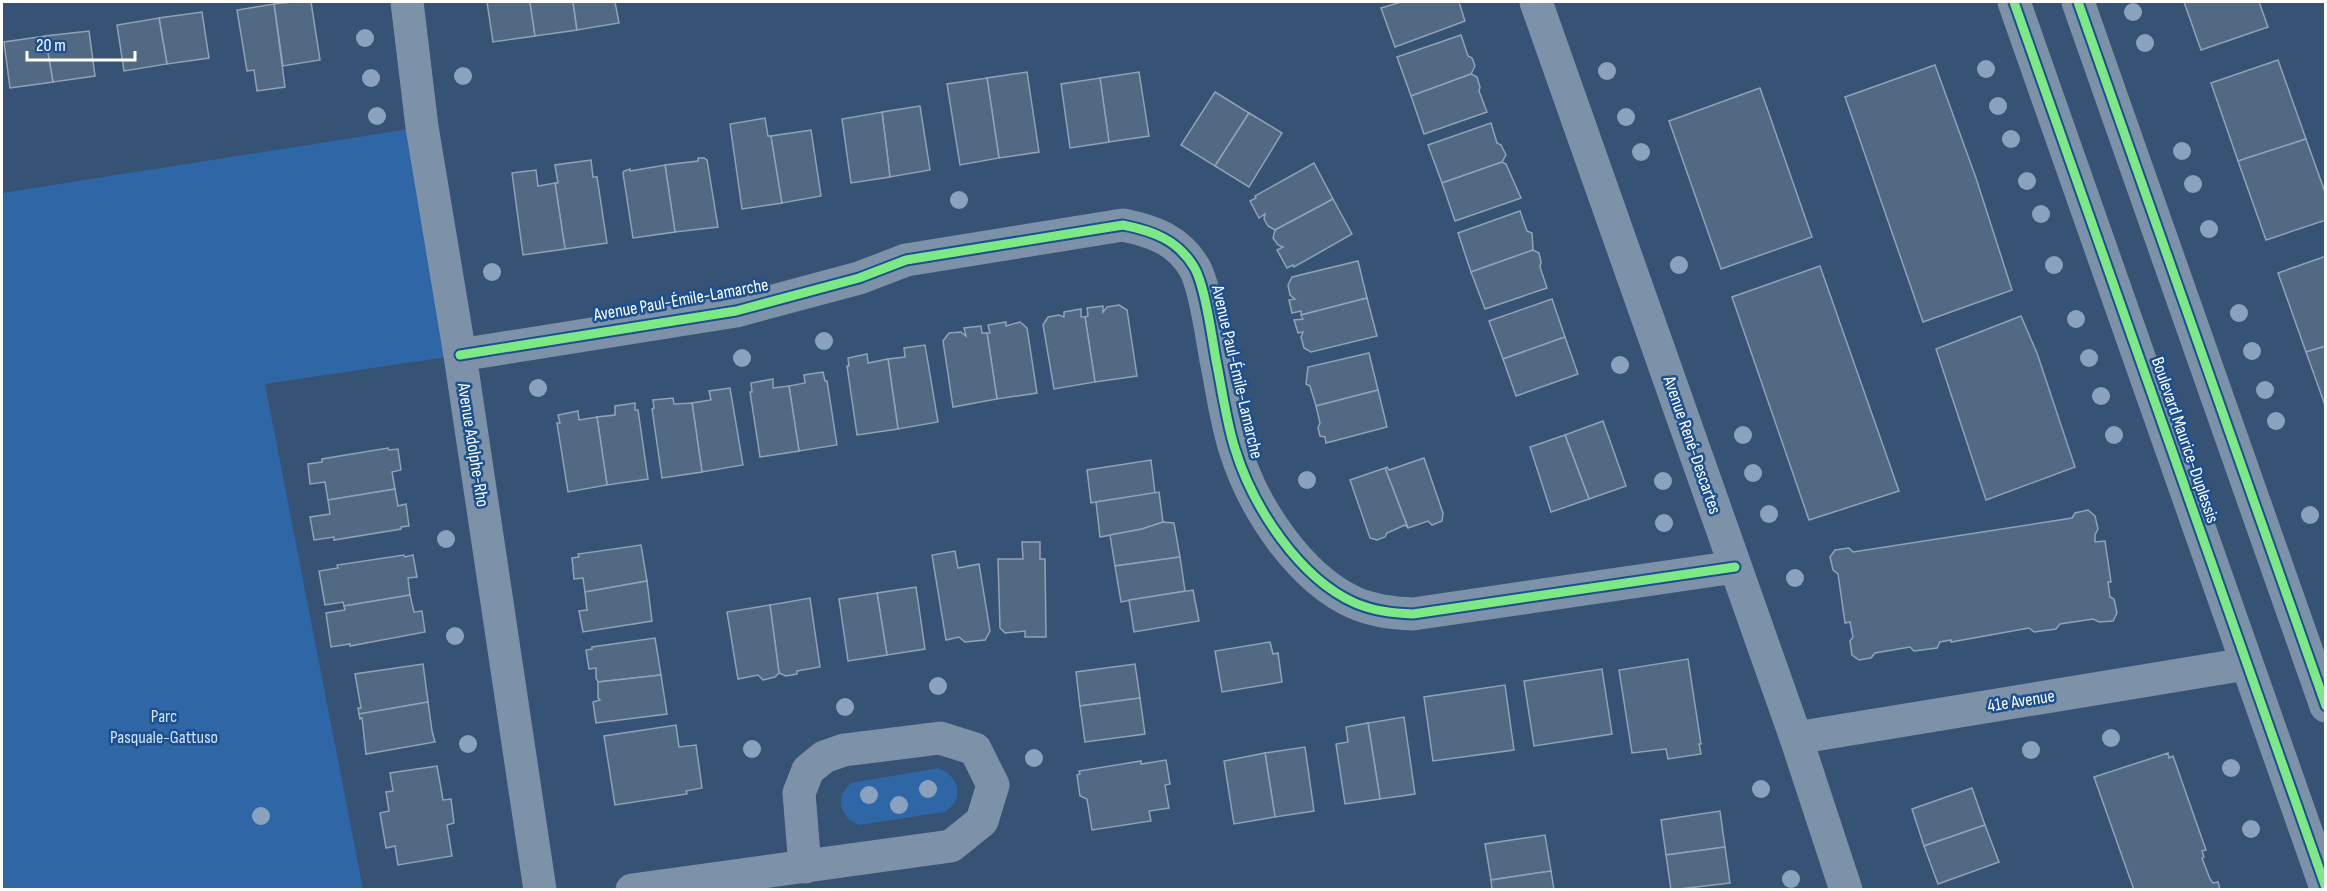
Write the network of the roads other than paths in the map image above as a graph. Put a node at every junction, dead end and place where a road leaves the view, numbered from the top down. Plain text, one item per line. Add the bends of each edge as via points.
1 (407, 2) edge
2 (1536, 2) edge
3 (2014, 2) edge
4 (2078, 2) edge
5 (460, 355) junction
6 (1735, 567) junction
7 (2316, 653) edge
8 (2246, 664) junction
9 (2325, 706) edge
10 (1796, 738) junction
11 (805, 867) junction
12 (2325, 888) edge
13 (540, 890) edge
14 (632, 890) edge
15 (1846, 890) edge

1 - 5 street, Avenue Adolphe-Rho via 422,127
2 - 6 street, Avenue René-Descartes
3 - 8 street, Boulevard Maurice-Duplessis
4 - 7 street
5 - 6 street, Avenue Paul-Émile-Lamarche via 736,311 859,278 906,260 1123,225 1152,231 1176,244 1195,268 1234,448 1253,495 1281,539 1318,581 1355,603 1383,612 1413,614
5 - 13 street, Avenue Adolphe-Rho
6 - 10 street, Avenue René-Descartes
7 - 9 street
8 - 10 street, 41e Avenue
8 - 12 street, Boulevard Maurice-Duplessis
10 - 15 street, Avenue René-Descartes
11 - 11 street via 951,846 982,821 993,785 975,749 940,738 844,750 824,757 808,770 799,793
11 - 14 street

